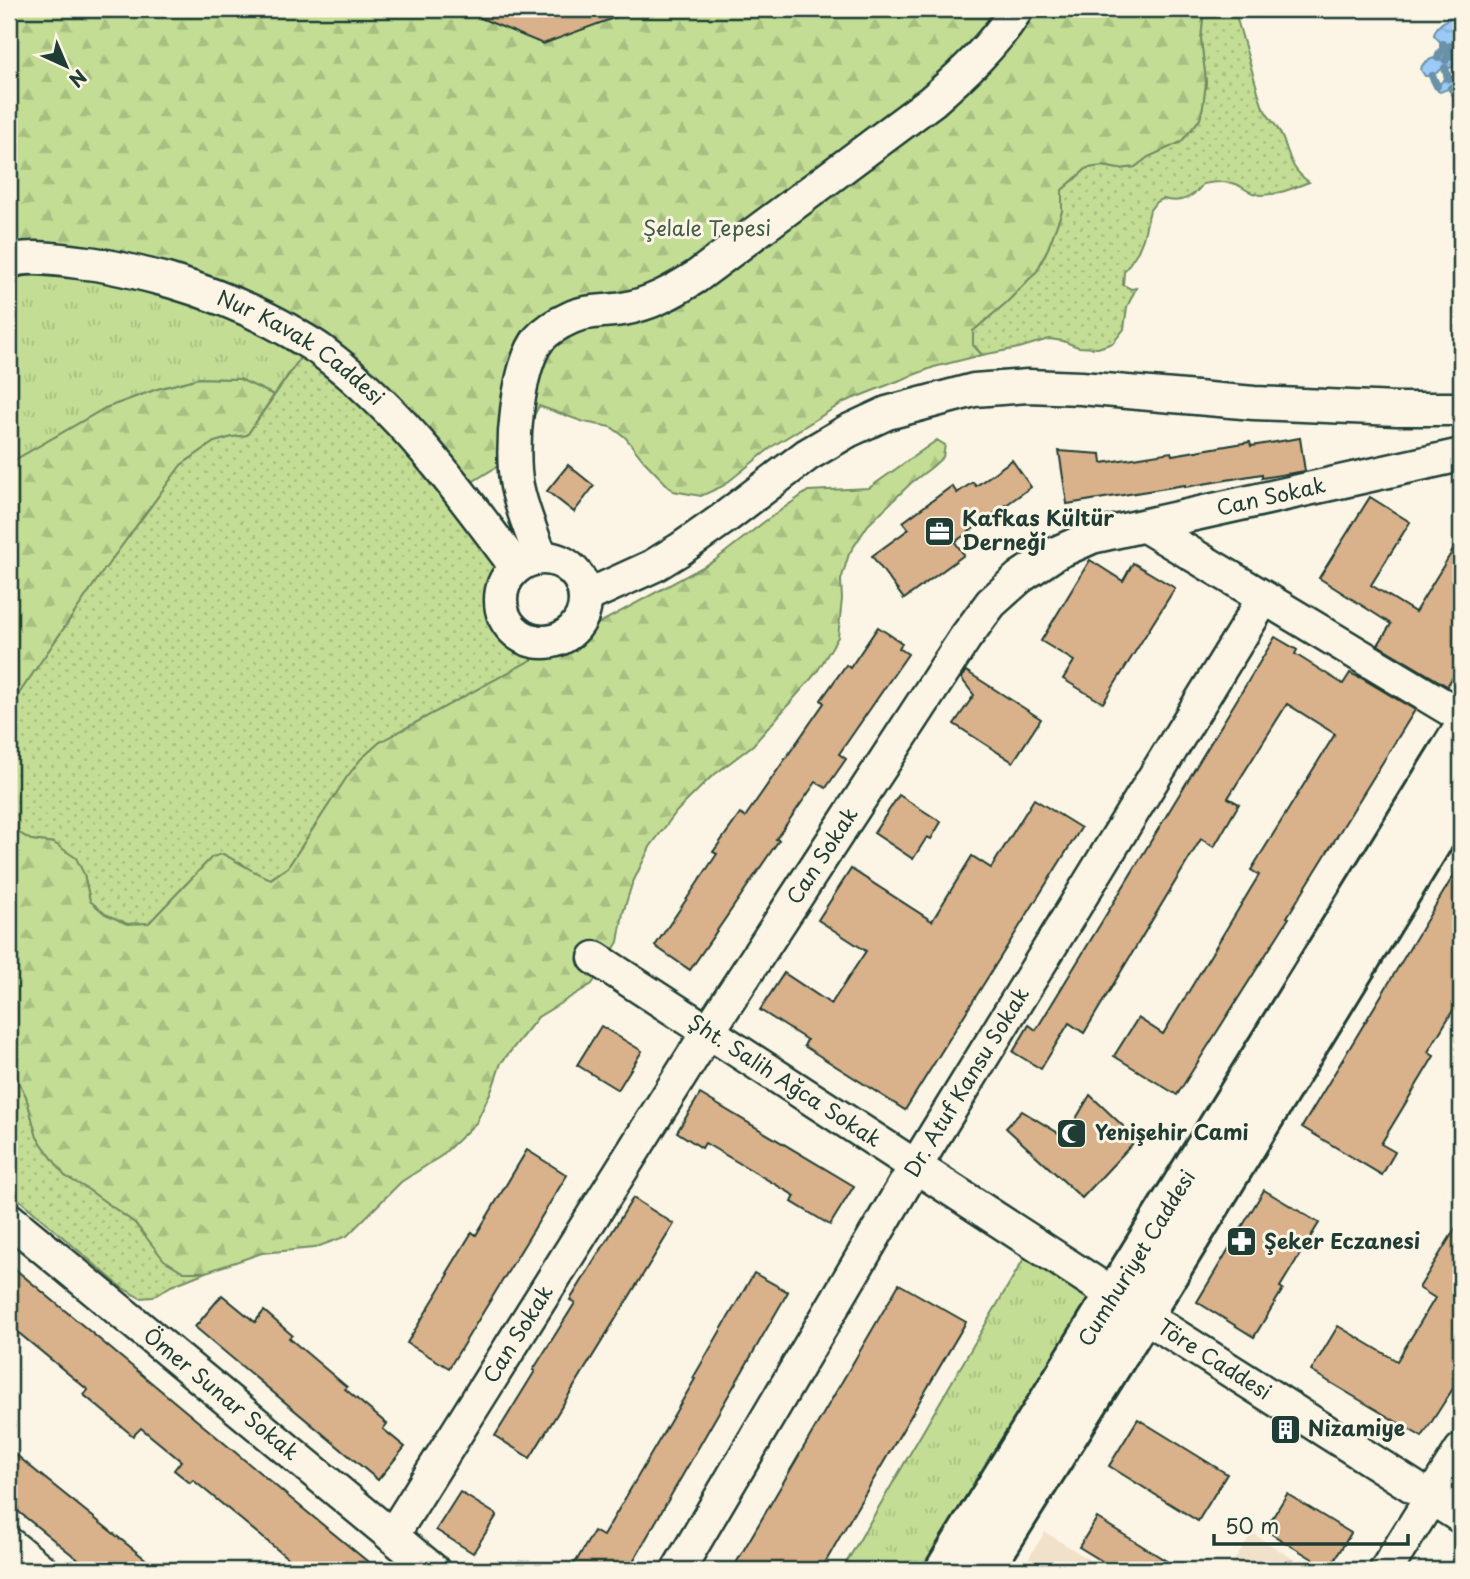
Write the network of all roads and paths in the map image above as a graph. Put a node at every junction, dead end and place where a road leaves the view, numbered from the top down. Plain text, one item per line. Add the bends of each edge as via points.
1 (1017, 9) edge
2 (11, 258) edge
3 (1461, 409) edge
4 (1461, 455) edge
5 (1145, 526) junction
6 (529, 562) junction
7 (586, 597) junction
8 (1264, 598) junction
9 (1461, 716) edge
10 (1461, 733) edge
11 (1461, 794) edge
12 (595, 958) dead end
13 (708, 1032) junction
14 (915, 1167) junction
15 (9, 1219) edge
16 (1129, 1306) junction
17 (1461, 1450) edge
18 (1432, 1498) junction
19 (1461, 1517) edge
20 (392, 1536) junction
21 (9, 1544) edge
22 (41, 1570) edge
23 (433, 1570) edge
24 (678, 1570) edge
25 (945, 1570) edge
26 (983, 1570) edge
27 (1386, 1570) edge

1 - 6 street via 993,43 932,101 696,277 642,306 573,316 539,340 525,368 515,429 516,484
2 - 6 street, Nur Kavak Caddesi via 99,264 197,289 243,306 322,351 355,377
3 - 7 street via 1254,403 1081,388 974,390 887,413 848,431 807,455 670,556
4 - 5 street, Can Sokak
5 - 8 street
5 - 13 street, Can Sokak via 1092,537 1056,553 991,603
6 - 7 street via 554,558 566,564 583,584
6 - 7 street via 507,577 501,602 510,626 525,638 545,642 570,633 579,623
8 - 9 street
8 - 14 street, Dr. Atuf Kansu Sokak
10 - 16 highway, Cumhuriyet Caddesi
11 - 16 highway, Cumhuriyet Caddesi
12 - 13 street, Şht. Salih Ağca Sokak
13 - 14 street, Şht. Salih Ağca Sokak
13 - 20 street, Can Sokak
14 - 16 street, Şht. Salih Ağca Sokak
14 - 24 street, Dr. Atuf Kansu Sokak
15 - 20 street, Ömer Sunar Sokak
16 - 18 street, Töre Caddesi
16 - 25 highway, Cumhuriyet Caddesi
16 - 26 highway, Cumhuriyet Caddesi
17 - 18 street
18 - 19 street, Töre Caddesi
18 - 27 street
20 - 23 street, Ömer Sunar Sokak
21 - 22 street

